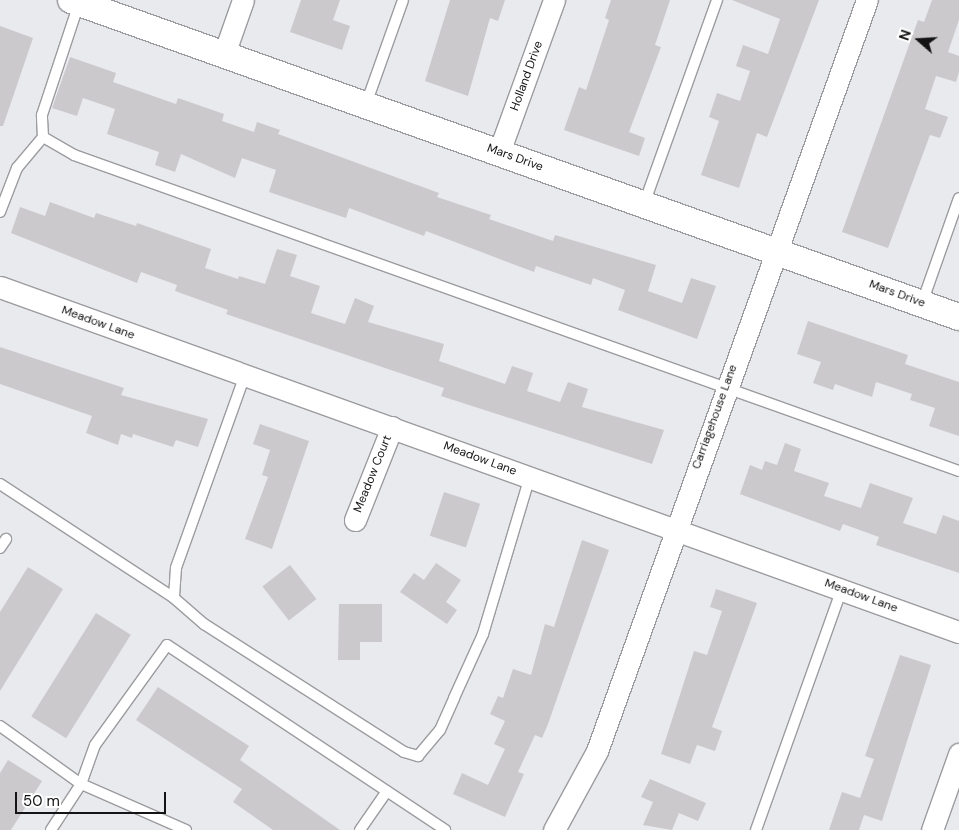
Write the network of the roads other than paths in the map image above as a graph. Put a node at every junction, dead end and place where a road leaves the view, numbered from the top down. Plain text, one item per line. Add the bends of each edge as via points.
1 (244, 0) edge
2 (403, 0) edge
3 (554, 0) edge
4 (717, 0) edge
5 (867, 0) edge
6 (77, 1) edge
7 (224, 54) junction
8 (366, 104) junction
9 (43, 137) junction
10 (499, 152) junction
11 (959, 198) edge
12 (644, 204) junction
13 (0, 212) edge
14 (775, 250) junction
15 (0, 287) edge
16 (922, 303) junction
17 (959, 316) edge
18 (245, 375) junction
19 (726, 387) junction
20 (392, 427) junction
21 (959, 471) edge
22 (530, 476) junction
23 (0, 484) edge
24 (355, 520) dead end
25 (675, 528) junction
26 (842, 589) junction
27 (174, 598) junction
28 (959, 632) edge
29 (0, 726) edge
30 (959, 754) edge
31 (82, 784) junction
32 (387, 791) junction
33 (51, 830) edge
34 (186, 830) edge
35 (360, 830) edge
36 (445, 830) edge
37 (554, 830) edge
38 (756, 830) edge
39 (932, 830) edge

1 - 7 street
2 - 8 lane
3 - 10 street, Holland Drive
4 - 12 lane
5 - 14 street, Carriagehouse Lane
6 - 7 street, Mars Drive
6 - 9 lane via 42,115
7 - 8 street, Mars Drive
8 - 10 street, Mars Drive
9 - 13 lane via 17,168
9 - 19 lane via 74,155
10 - 12 street, Mars Drive
11 - 16 lane
12 - 14 street, Mars Drive
14 - 16 street, Mars Drive
14 - 19 street, Carriagehouse Lane
15 - 18 street, Meadow Lane
16 - 17 street, Mars Drive
18 - 20 street, Meadow Lane
18 - 27 lane via 176,568
19 - 21 lane
19 - 25 street, Carriagehouse Lane
20 - 22 street, Meadow Lane
20 - 24 street, Meadow Court
22 - 25 street, Meadow Lane
22 - 27 lane via 483,634 440,730 418,756 382,741 204,624
23 - 27 lane
25 - 26 street, Meadow Lane
25 - 37 street, Carriagehouse Lane via 596,751
26 - 28 street, Meadow Lane
26 - 38 lane
29 - 31 lane
30 - 39 street
31 - 32 lane via 95,745 167,645
31 - 33 lane
31 - 34 lane
32 - 35 lane
32 - 36 lane

